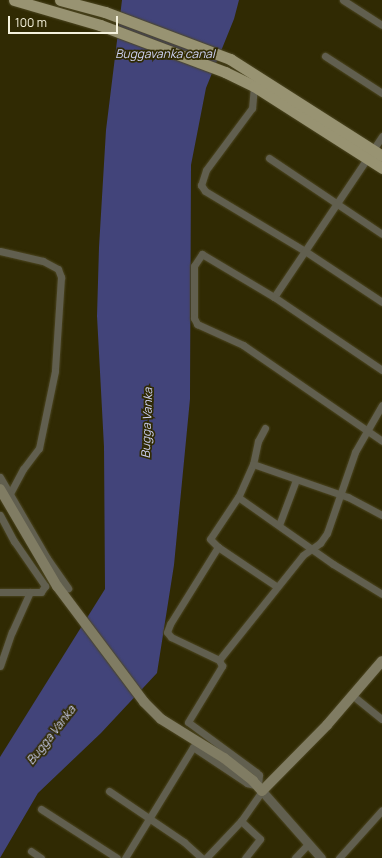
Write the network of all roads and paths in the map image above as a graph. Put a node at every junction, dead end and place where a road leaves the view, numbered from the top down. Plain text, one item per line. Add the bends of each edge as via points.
1 (14, 0) edge
2 (60, 0) edge
3 (342, 0) edge
4 (382, 25) edge
5 (325, 56) dead end
6 (254, 86) junction
7 (382, 93) edge
8 (382, 136) edge
9 (374, 154) edge
10 (270, 158) dead end
11 (382, 168) edge
12 (337, 203) junction
13 (382, 234) edge
14 (0, 251) edge
15 (305, 251) junction
16 (274, 297) junction
17 (382, 302) edge
18 (382, 370) edge
19 (382, 405) edge
20 (265, 428) dead end
21 (366, 431) junction
22 (382, 441) edge
23 (253, 464) junction
24 (0, 477) edge
25 (296, 480) junction
26 (0, 489) edge
27 (10, 493) junction
28 (340, 494) junction
29 (238, 497) junction
30 (0, 515) edge
31 (382, 515) edge
32 (279, 525) junction
33 (218, 547) junction
34 (312, 549) junction
35 (276, 586) junction
36 (68, 588) dead end
37 (0, 592) edge
38 (30, 592) junction
39 (382, 594) edge
40 (219, 660) junction
41 (382, 661) edge
42 (0, 666) edge
43 (352, 696) junction
44 (382, 718) edge
45 (260, 789) junction
46 (109, 791) dead end
47 (41, 809) dead end
48 (382, 810) edge
49 (150, 818) junction
50 (242, 821) junction
51 (308, 844) junction
52 (31, 851) dead end
53 (41, 858) edge
54 (117, 858) edge
55 (125, 858) edge
56 (202, 858) edge
57 (206, 858) edge
58 (245, 858) edge
59 (295, 858) edge
60 (321, 858) edge
61 (339, 858) edge

1 - 6 main road via 100,25 225,72
2 - 9 main road via 105,12 230,59
3 - 4 street
5 - 7 street
6 - 9 main road
6 - 15 street via 252,108 206,170 201,185 205,191
8 - 9 street
9 - 11 main road
9 - 12 street
10 - 12 street
12 - 13 street
12 - 15 street
14 - 27 street via 43,261 58,269 61,277 55,371 39,448 23,469
15 - 16 street
15 - 17 street
16 - 18 street
16 - 21 street via 202,254 194,266 194,318 197,324 243,344
19 - 21 street
20 - 23 street via 258,441
21 - 22 street
21 - 28 street via 354,452
23 - 25 street
23 - 29 street
24 - 27 street
25 - 28 street
25 - 32 street
26 - 45 main road via 57,586 144,702 161,719 224,758
27 - 36 street via 47,558
28 - 31 street
28 - 34 street via 327,533
29 - 32 street
29 - 33 street via 210,539
30 - 38 street via 45,586 41,592
32 - 34 street
33 - 35 street
33 - 40 street via 167,632 171,637
34 - 35 street via 303,555
34 - 39 street
35 - 40 street
37 - 38 street
38 - 42 street
40 - 45 street via 222,666 220,673 188,722 256,772 259,775
41 - 43 main road
43 - 44 street
43 - 45 main road
45 - 49 street via 194,747
45 - 50 street
45 - 51 street
46 - 49 street
47 - 54 street
48 - 61 street
49 - 55 street
49 - 56 street
50 - 57 street
50 - 58 street via 260,839
51 - 59 street
51 - 60 street
52 - 53 street

